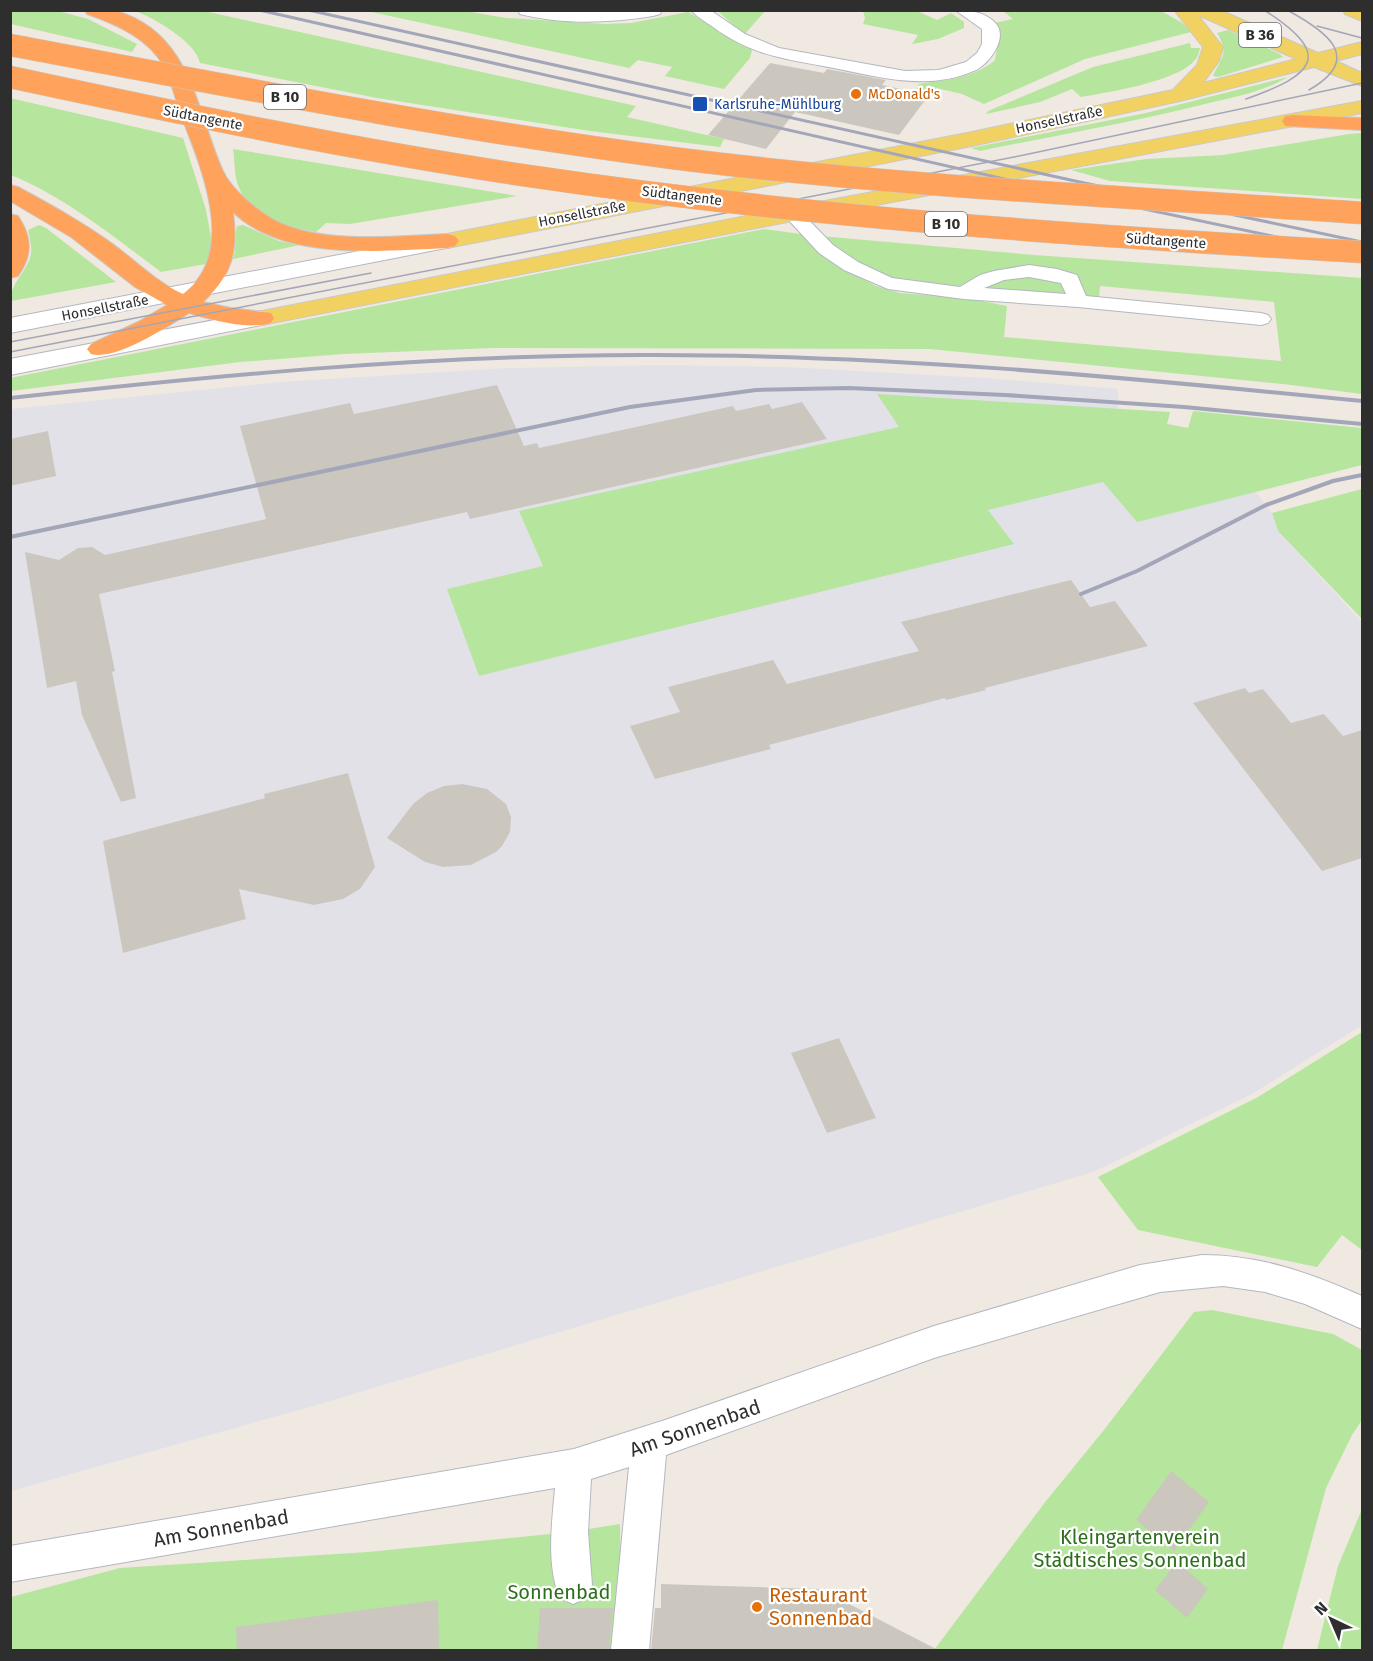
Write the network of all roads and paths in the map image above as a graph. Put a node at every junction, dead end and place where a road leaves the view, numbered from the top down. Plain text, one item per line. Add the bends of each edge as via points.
1 (94, 10) edge
2 (527, 10) edge
3 (654, 10) edge
4 (699, 10) edge
5 (963, 10) edge
6 (1183, 10) edge
7 (1202, 10) edge
8 (1352, 10) edge
9 (1362, 15) edge
10 (10, 45) edge
11 (1362, 48) edge
12 (1318, 61) junction
13 (10, 76) edge
14 (1362, 80) edge
15 (1180, 95) junction
16 (1362, 107) edge
17 (1293, 121) junction
18 (1362, 124) edge
19 (214, 176) junction
20 (10, 192) edge
21 (1362, 213) edge
22 (792, 214) junction
23 (10, 221) edge
24 (447, 241) junction
25 (1362, 252) edge
26 (10, 271) edge
27 (184, 296) junction
28 (262, 318) junction
29 (1261, 319) dead end
30 (10, 327) edge
31 (100, 350) junction
32 (10, 367) edge
33 (1362, 1313) edge
34 (649, 1445) junction
35 (574, 1467) junction
36 (10, 1564) edge
37 (573, 1585) dead end
38 (630, 1650) edge

1 - 19 highway via 144,34 164,51 175,70
2 - 3 main road via 571,15
4 - 5 lane via 767,51 893,75 952,73 978,62 991,41 990,27
6 - 15 main road via 1213,47 1208,64
7 - 12 main road, B 36
8 - 9 main road
10 - 21 highway, B 10, bridge via 419,121 675,158 920,183
11 - 12 main road, Honsellstraße
12 - 14 main road, B 36
12 - 15 main road, Honsellstraße
13 - 25 highway, Südtangente / B 10, bridge via 288,135 647,192 932,223
15 - 24 main road, Honsellstraße
16 - 17 main road
17 - 18 highway
17 - 22 main road
19 - 24 highway via 251,216 284,232 323,240
19 - 27 highway via 223,256 216,274
20 - 27 highway via 58,217 143,281
22 - 28 main road
22 - 29 lane via 826,249 888,283
23 - 26 highway via 18,237
24 - 27 main road, Honsellstraße
27 - 28 highway via 225,315
27 - 30 main road, Honsellstraße
27 - 31 highway via 152,325
28 - 31 main road
31 - 32 main road
33 - 34 lane, Am Sonnenbad via 1286,1281 1244,1272 1160,1276 935,1342
34 - 35 lane, Am Sonnenbad
34 - 38 lane
35 - 36 lane, Am Sonnenbad
35 - 37 lane via 570,1532

